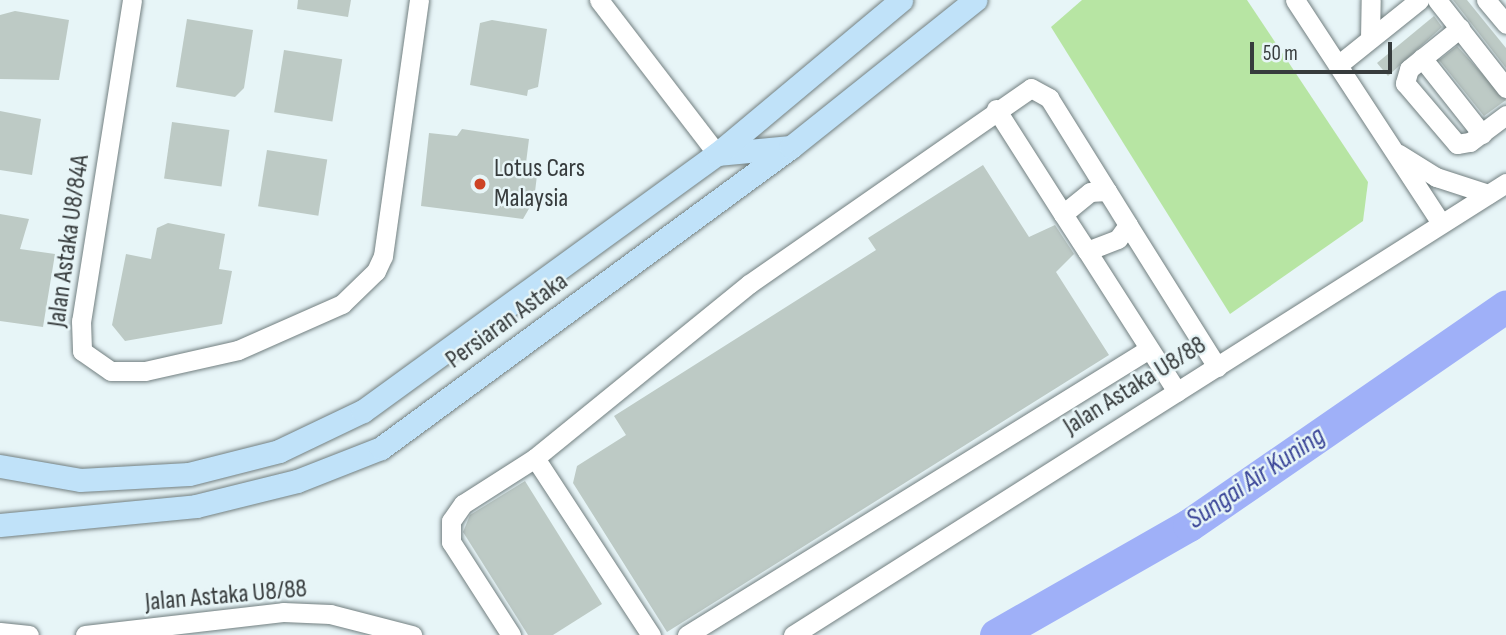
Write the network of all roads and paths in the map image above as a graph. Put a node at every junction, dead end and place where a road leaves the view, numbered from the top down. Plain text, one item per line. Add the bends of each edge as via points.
1 (132, 0) edge
2 (419, 0) edge
3 (599, 0) edge
4 (901, 0) edge
5 (975, 0) edge
6 (1295, 0) edge
7 (1371, 0) edge
8 (1419, 0) edge
9 (1437, 0) edge
10 (1486, 0) edge
11 (1506, 24) edge
12 (1460, 28) junction
13 (1370, 39) junction
14 (1422, 58) junction
15 (1338, 65) junction
16 (1506, 88) edge
17 (996, 109) junction
18 (1506, 115) edge
19 (1482, 134) junction
20 (791, 147) junction
21 (1395, 152) junction
22 (717, 153) junction
23 (1506, 183) edge
24 (1107, 191) junction
25 (1488, 194) junction
26 (1063, 214) junction
27 (1441, 223) junction
28 (1128, 225) junction
29 (1087, 251) junction
30 (1149, 349) junction
31 (1217, 367) junction
32 (1177, 392) junction
33 (535, 458) junction
34 (0, 466) edge
35 (0, 525) edge
36 (0, 632) edge
37 (29, 635) edge
38 (85, 635) edge
39 (412, 635) edge
40 (511, 635) edge
41 (651, 635) edge
42 (687, 635) edge
43 (793, 635) edge

1 - 2 street, Jalan Astaka U8/84A via 81,321 82,351 111,371 145,371 238,350 342,304 376,271 383,257
3 - 22 street
4 - 22 main road, Persiaran Astaka
5 - 20 main road, Persiaran Astaka
6 - 15 street
7 - 13 street
8 - 13 street
9 - 12 street
10 - 11 street
12 - 14 street
12 - 16 street
13 - 15 street
14 - 19 street
14 - 19 street via 1409,68 1405,83 1450,140 1470,142
15 - 21 street
17 - 24 street via 1021,91 1042,91
17 - 26 street
17 - 33 street via 749,284
18 - 19 street
20 - 22 main road
20 - 35 main road, Persiaran Astaka via 381,448 297,481 196,506
21 - 25 street via 1436,177
21 - 27 street
22 - 34 main road, Persiaran Astaka via 363,411 279,451 189,474 107,478 19,473
23 - 25 street, Jalan Astaka U8/88
24 - 26 street via 1090,192
24 - 28 street
25 - 27 street, Jalan Astaka U8/88
26 - 29 street
27 - 31 street, Jalan Astaka U8/88
28 - 29 street via 1118,239
28 - 31 street
29 - 30 street
30 - 32 street
30 - 42 street
31 - 32 street, Jalan Astaka U8/88
32 - 43 street, Jalan Astaka U8/88
33 - 40 street via 463,505 451,521 451,542
33 - 41 street
36 - 37 street
38 - 39 street, Jalan Astaka U8/88 via 283,612 330,614

